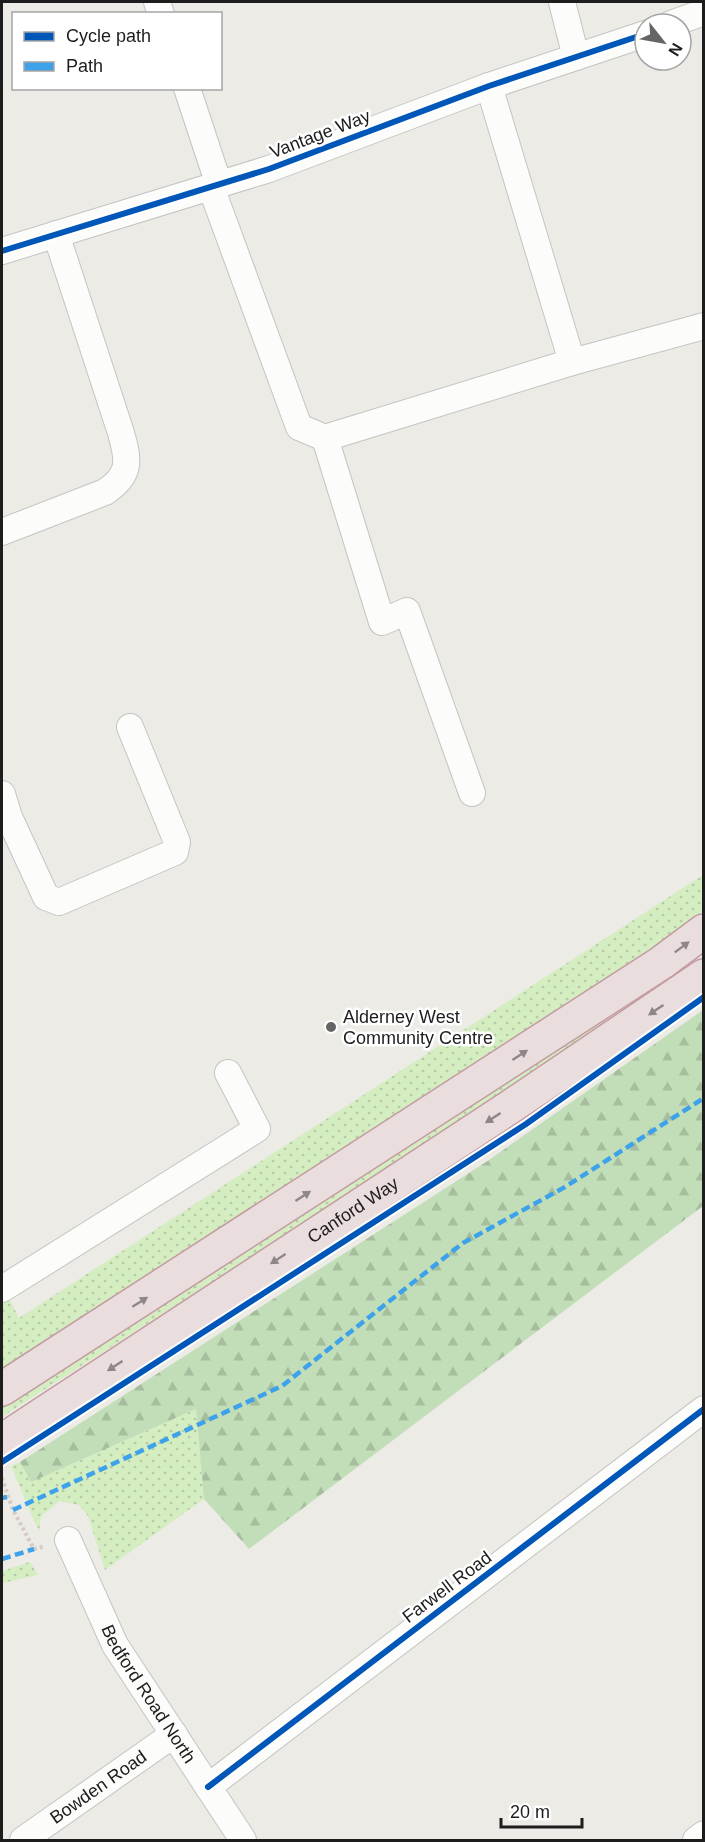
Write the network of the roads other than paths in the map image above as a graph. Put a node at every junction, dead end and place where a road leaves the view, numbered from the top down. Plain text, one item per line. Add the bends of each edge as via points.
1 (562, 2) edge
2 (633, 38) edge
3 (576, 57) junction
4 (489, 86) junction
5 (188, 90) edge
6 (215, 186) junction
7 (56, 234) junction
8 (2, 251) edge
9 (704, 326) edge
10 (572, 362) junction
11 (325, 438) junction
12 (2, 532) edge
13 (130, 727) dead end
14 (2, 794) edge
15 (472, 794) dead end
16 (704, 931) edge
17 (704, 976) edge
18 (228, 1073) dead end
19 (2, 1290) edge
20 (2, 1389) edge
21 (704, 1409) edge
22 (2, 1441) edge
23 (68, 1540) road end
24 (174, 1734) junction
25 (208, 1787) junction
26 (704, 1834) edge
27 (23, 1840) edge
28 (243, 1840) edge
29 (696, 1840) edge

1 - 3 street
2 - 3 street, Vantage Way
3 - 4 street, Vantage Way
4 - 6 street, Vantage Way
4 - 10 street
5 - 6 street
6 - 7 street, Vantage Way
6 - 11 street via 299,428
7 - 8 street, Vantage Way
7 - 12 street via 127,453 126,470 120,482 105,492
9 - 10 street
10 - 11 street
11 - 15 street via 382,622 407,610
13 - 14 street via 177,842 175,852 59,902 46,897
20 -> 16 highway
17 -> 22 highway, Canford Way
18 - 19 street via 257,1129
21 - 25 street, Farwell Road
23 - 24 street, Bedford Road North via 115,1645
24 - 25 street, Bedford Road North
24 - 27 street, Bowden Road
25 - 28 street, Bedford Road North
26 - 29 street

